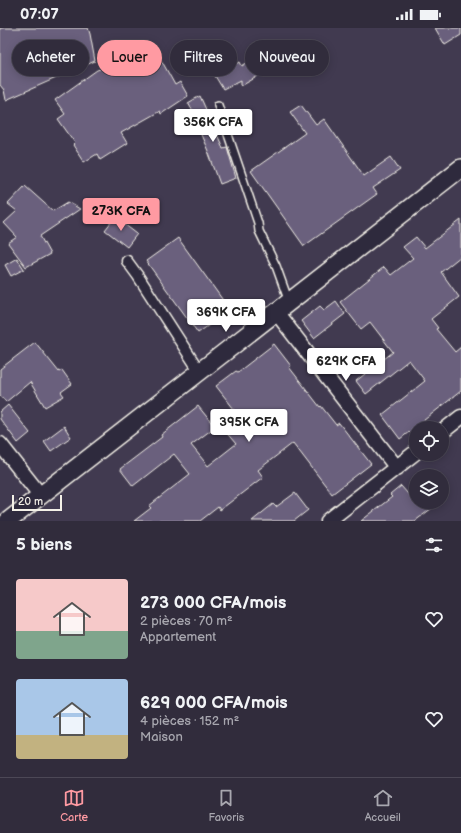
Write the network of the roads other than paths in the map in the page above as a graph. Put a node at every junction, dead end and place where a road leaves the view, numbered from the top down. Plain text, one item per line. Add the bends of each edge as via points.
1 (218, 105) dead end
2 (461, 168) edge
3 (127, 261) dead end
4 (282, 307) junction
5 (200, 372) junction
6 (461, 417) edge
7 (449, 426) edge
8 (0, 444) edge
9 (409, 458) edge
10 (397, 468) junction
11 (41, 496) junction
12 (8, 521) edge
13 (328, 521) edge

1 - 4 lane via 259,231 276,266
2 - 4 street
3 - 5 street
4 - 5 street
4 - 10 street
5 - 11 street
6 - 7 street
8 - 11 street
9 - 10 street
10 - 13 street
11 - 12 street

